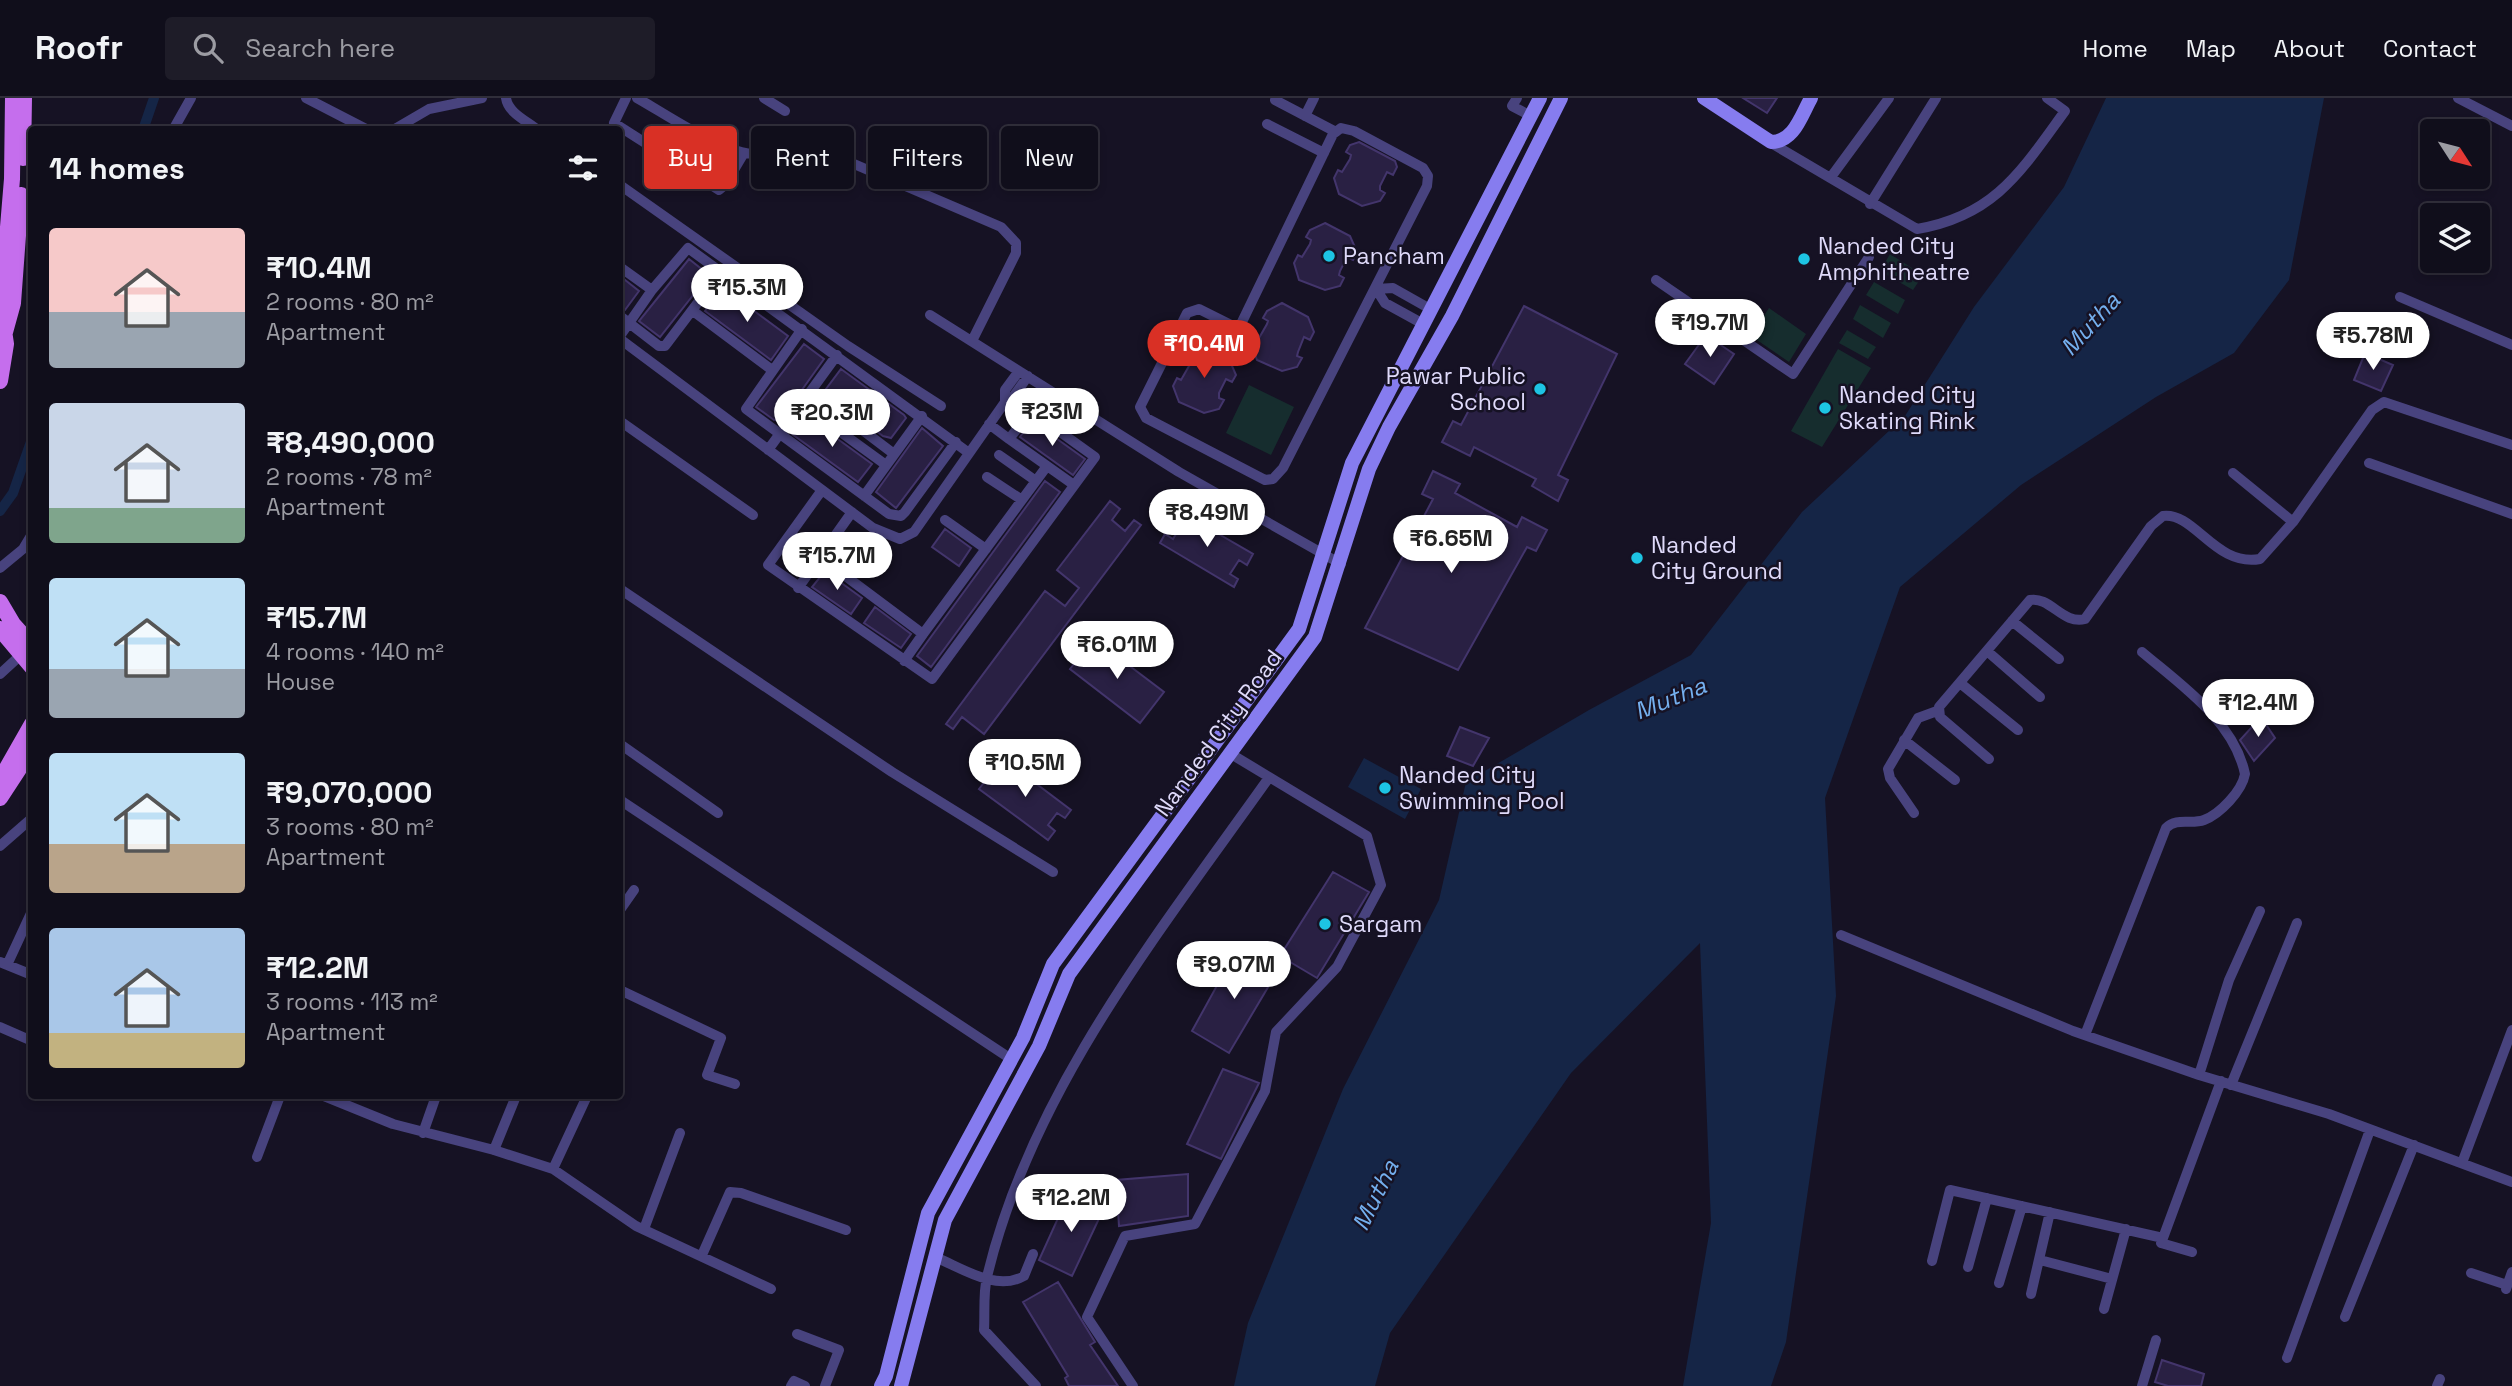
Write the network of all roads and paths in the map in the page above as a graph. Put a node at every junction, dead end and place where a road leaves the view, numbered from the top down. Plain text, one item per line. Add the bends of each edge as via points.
1 (13, 98) edge
2 (24, 98) edge
3 (191, 98) edge
4 (306, 98) edge
5 (482, 98) edge
6 (506, 98) edge
7 (626, 98) edge
8 (637, 98) edge
9 (764, 98) edge
10 (1314, 98) edge
11 (1517, 98) edge
12 (1540, 98) edge
13 (1561, 98) edge
14 (1704, 98) edge
15 (1811, 98) edge
16 (1889, 98) edge
17 (1936, 98) edge
18 (2047, 98) edge
19 (2458, 98) edge
20 (1282, 101) edge
21 (785, 111) dead end
22 (1305, 116) junction
23 (1531, 116) junction
24 (1266, 124) dead end
25 (175, 126) edge
26 (360, 126) edge
27 (400, 126) edge
28 (532, 126) edge
29 (619, 126) edge
30 (2512, 126) edge
31 (623, 129) edge
32 (1336, 132) junction
33 (1771, 142) junction
34 (6, 151) edge
35 (744, 153) junction
36 (1324, 153) junction
37 (1830, 177) junction
38 (623, 187) edge
39 (1870, 204) junction
40 (1870, 257) dead end
41 (623, 269) edge
42 (721, 272) junction
43 (1656, 280) dead end
44 (1376, 289) junction
45 (652, 290) junction
46 (2400, 297) dead end
47 (1432, 310) junction
48 (693, 311) junction
49 (930, 315) dead end
50 (624, 319) edge
51 (1425, 325) junction
52 (802, 329) junction
53 (623, 339) edge
54 (4, 340) edge
55 (972, 341) junction
56 (2512, 345) edge
57 (837, 355) junction
58 (772, 370) junction
59 (1024, 373) junction
60 (0, 381) edge
61 (811, 391) junction
62 (802, 404) junction
63 (940, 407) dead end
64 (922, 416) junction
65 (623, 423) edge
66 (989, 424) junction
67 (780, 433) junction
68 (1010, 439) junction
69 (956, 442) junction
70 (2512, 445) edge
71 (768, 450) junction
72 (969, 453) junction
73 (894, 454) junction
74 (999, 455) dead end
75 (2369, 463) dead end
76 (886, 465) junction
77 (1047, 466) junction
78 (2233, 472) dead end
79 (987, 477) dead end
80 (1036, 481) junction
81 (1074, 485) junction
82 (822, 490) junction
83 (864, 496) junction
84 (1022, 500) junction
85 (852, 512) junction
86 (2512, 513) edge
87 (752, 515) dead end
88 (945, 520) dead end
89 (2293, 522) junction
90 (28, 541) edge
91 (986, 549) junction
92 (1324, 556) junction
93 (820, 557) junction
94 (1341, 564) junction
95 (0, 568) edge
96 (798, 588) junction
97 (623, 591) edge
98 (0, 602) edge
99 (2012, 621) junction
100 (5, 628) edge
101 (923, 634) junction
102 (1987, 651) junction
103 (2142, 652) dead end
104 (28, 655) edge
105 (2059, 659) dead end
106 (904, 661) junction
107 (0, 674) edge
108 (1960, 682) junction
109 (2040, 697) dead end
110 (1937, 711) junction
111 (2018, 730) dead end
112 (28, 731) edge
113 (1904, 740) junction
114 (623, 746) edge
115 (1231, 754) junction
116 (28, 755) edge
117 (1989, 759) dead end
118 (1268, 779) junction
119 (0, 780) edge
120 (1955, 780) dead end
121 (0, 799) edge
122 (623, 802) edge
123 (718, 813) dead end
124 (1914, 813) dead end
125 (28, 822) edge
126 (0, 846) edge
127 (1054, 872) dead end
128 (634, 890) dead end
129 (623, 906) edge
130 (2260, 911) dead end
131 (28, 918) edge
132 (2297, 923) dead end
133 (1841, 934) dead end
134 (4, 963) edge
135 (28, 973) edge
136 (623, 991) edge
137 (1041, 993) junction
138 (1059, 998) junction
139 (0, 1027) edge
140 (2512, 1030) edge
141 (2085, 1035) junction
142 (28, 1039) edge
143 (1011, 1059) junction
144 (2199, 1075) junction
145 (2221, 1082) junction
146 (735, 1084) dead end
147 (2231, 1086) junction
148 (279, 1099) edge
149 (331, 1099) edge
150 (435, 1099) edge
151 (515, 1099) edge
152 (586, 1099) edge
153 (2370, 1130) junction
154 (423, 1133) junction
155 (680, 1133) dead end
156 (2414, 1145) junction
157 (494, 1150) junction
158 (257, 1157) dead end
159 (2462, 1163) junction
160 (553, 1169) junction
161 (2512, 1182) edge
162 (1987, 1198) junction
163 (2022, 1206) junction
164 (2050, 1212) junction
165 (644, 1229) junction
166 (846, 1230) dead end
167 (2126, 1230) junction
168 (2163, 1238) junction
169 (2192, 1252) dead end
170 (1033, 1254) dead end
171 (702, 1255) junction
172 (935, 1257) junction
173 (2040, 1260) junction
174 (1932, 1261) dead end
175 (1968, 1267) dead end
176 (2512, 1272) edge
177 (2472, 1273) dead end
178 (986, 1279) junction
179 (2112, 1279) junction
180 (1999, 1283) dead end
181 (771, 1289) dead end
182 (2031, 1294) dead end
183 (2104, 1309) dead end
184 (2345, 1317) dead end
185 (797, 1334) dead end
186 (2156, 1340) dead end
187 (2287, 1358) dead end
188 (791, 1386) edge
189 (805, 1386) edge
190 (825, 1386) edge
191 (881, 1386) edge
192 (901, 1386) edge
193 (1036, 1386) edge
194 (1133, 1386) edge
195 (2142, 1386) edge

1 - 34 main road
2 - 54 main road via 18,260
3 - 25 street
4 - 26 street
5 - 27 street via 429,109
6 - 28 street via 507,105
7 - 29 street via 614,123
8 - 35 street via 728,149
9 - 21 street
10 - 22 street
11 - 23 street via 1512,106
12 - 23 street, Nanded City Road
13 - 94 street, Nanded City Road via 1369,469
14 - 33 street
15 - 33 street via 1791,134
16 - 37 street
17 - 39 street
18 - 39 street via 2065,111 2015,181 1994,200 1941,225 1917,229
19 - 30 street
20 - 22 street
22 - 32 street
23 - 47 street, Nanded City Road
24 - 36 street
31 - 35 street via 719,190
32 - 36 street
32 - 44 street via 1341,128 1354,131 1423,168 1428,176
33 - 37 street
34 - 54 main road
35 - 55 street via 812,146 1001,227 1016,243 1016,253
36 - 44 street via 1241,324 1235,327 1199,309 1187,313 1141,413 1265,480 1273,480
37 - 39 street
38 - 63 street
40 - 43 street via 1793,374
41 - 45 street
42 - 45 street via 686,248
42 - 48 street
42 - 52 street
44 - 47 street via 1393,288
44 - 51 street via 1385,303
45 - 50 street
46 - 56 street
47 - 51 street, Nanded City Road
48 - 50 street via 662,346
48 - 58 street
49 - 55 street
51 - 92 street, Nanded City Road via 1352,463
52 - 57 street
52 - 58 street
53 - 71 street
54 - 60 main road
55 - 59 street
57 - 61 street
57 - 64 street
58 - 67 street via 746,409
59 - 66 street via 1013,397
59 - 92 street via 1179,472
61 - 62 street
61 - 73 street
62 - 67 street
62 - 76 street
64 - 69 street
64 - 73 street
65 - 87 street
66 - 68 street
66 - 72 street
67 - 71 street
67 - 83 street
68 - 77 street
68 - 81 street via 1031,411 1094,456
69 - 72 street
69 - 83 street via 901,516 889,514
70 - 89 street via 2384,402 2377,404
71 - 82 street
72 - 85 street via 908,537 900,539 873,528
73 - 76 street
74 - 80 street
75 - 86 street
76 - 83 street
77 - 80 street
77 - 81 street
78 - 89 street
79 - 84 street
80 - 84 street
81 - 106 street via 932,678
82 - 85 street
82 - 96 street via 768,564
84 - 91 street
85 - 93 street
88 - 91 street
89 - 99 street via 2260,559 2241,561 2176,517 2163,516 2151,526 2085,619 2073,620 2034,598
90 - 95 street
91 - 101 street
92 - 94 street
92 - 137 street, Nanded City Road via 1298,629 1053,964
93 - 96 street
93 - 101 street
94 - 115 street, Nanded City Road via 1315,638
96 - 106 street
97 - 127 street via 892,772
98 - 100 main road
99 - 102 street
99 - 105 street
100 - 104 main road
101 - 106 street
102 - 108 street
102 - 109 street
103 - 141 street via 2223,728 2245,774 2241,788 2209,817 2166,828
104 - 107 street
108 - 110 street
108 - 111 street
110 - 113 street via 1922,715
110 - 117 street
112 - 119 main road
113 - 120 street
113 - 124 street via 1888,773
114 - 123 street
115 - 118 street
115 - 138 street, Nanded City Road via 1069,974
116 - 121 main road
118 - 178 street via 1118,990 1023,1161
118 - 194 street via 1367,836 1381,885 1337,967 1276,1032 1265,1091 1195,1224 1125,1236 1103,1280 1087,1318
122 - 143 street
125 - 126 street
128 - 129 street
130 - 144 street via 2229,980
131 - 134 street
132 - 147 street
133 - 141 street
134 - 135 street
136 - 146 street via 721,1038 707,1075
137 - 138 street
137 - 143 street, Nanded City Road
138 - 172 street, Nanded City Road via 1040,1046 959,1190
139 - 142 street
140 - 159 street
141 - 144 street
143 - 191 street, Nanded City Road via 928,1213
144 - 145 street
145 - 147 street
145 - 168 street
147 - 153 street
148 - 158 street
149 - 154 street
150 - 154 street
151 - 157 street
152 - 160 street
153 - 156 street
153 - 187 street
154 - 157 street
155 - 165 street
156 - 159 street
156 - 184 street
157 - 160 street
159 - 161 street
160 - 165 street
162 - 163 street
162 - 174 street via 1950,1190
162 - 175 street
163 - 164 street
163 - 180 street
164 - 167 street
164 - 173 street
165 - 171 street
166 - 171 street via 730,1192
167 - 168 street
167 - 179 street
168 - 169 street via 2161,1243
170 - 178 street via 1024,1276 1014,1282
171 - 181 street
172 - 178 street
172 - 192 street, Nanded City Road
173 - 179 street
173 - 182 street
176 - 177 street via 2507,1287
178 - 193 street via 984,1330
179 - 183 street
185 - 190 street via 839,1350
186 - 195 street
188 - 189 street via 794,1381

